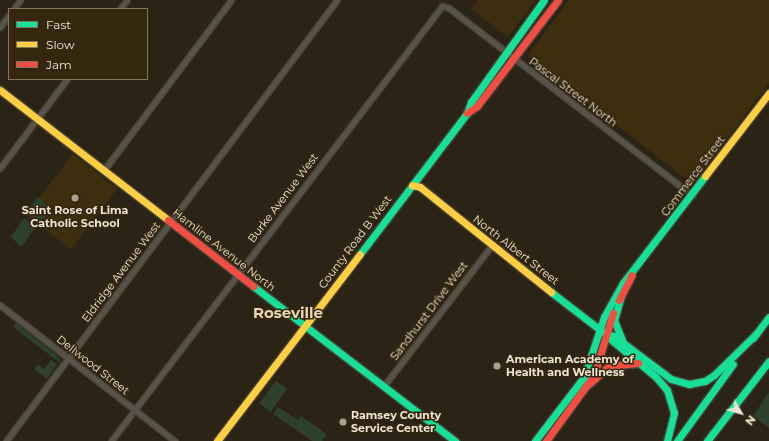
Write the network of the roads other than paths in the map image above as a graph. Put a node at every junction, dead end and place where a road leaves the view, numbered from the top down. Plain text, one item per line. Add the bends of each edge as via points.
1 (127, 0) edge
2 (231, 0) edge
3 (337, 0) edge
4 (544, 0) edge
5 (558, 0) edge
6 (442, 6) joint
7 (121, 8) edge
8 (8, 16) edge
9 (0, 27) edge
10 (506, 53) junction
11 (514, 59) junction
12 (66, 80) edge
13 (0, 90) edge
14 (769, 93) edge
15 (467, 113) junction
16 (37, 118) junction
17 (0, 168) edge
18 (104, 170) junction
19 (412, 185) junction
20 (692, 195) junction
21 (171, 222) junction
22 (491, 246) junction
23 (634, 272) junction
24 (237, 274) junction
25 (621, 296) junction
26 (1, 307) edge
27 (769, 317) edge
28 (304, 326) junction
29 (600, 329) junction
30 (607, 334) junction
31 (756, 334) junction
32 (626, 346) junction
33 (68, 359) junction
34 (769, 361) edge
35 (638, 363) junction
36 (589, 384) junction
37 (383, 387) junction
38 (135, 410) junction
39 (6, 441) edge
40 (111, 441) edge
41 (175, 441) edge
42 (217, 441) edge
43 (455, 441) edge
44 (535, 441) edge
45 (546, 441) edge
46 (668, 441) edge
47 (677, 441) edge
48 (707, 441) edge

1 - 7 street
2 - 18 street
3 - 21 street, Eldridge Avenue West
4 - 10 main road, County Road B West
5 - 11 main road, County Road B West
6 - 10 street, Pascal Street North via 449,8
6 - 24 street, Burke Avenue West
8 - 9 street
10 - 11 street, Pascal Street North
10 - 15 main road, County Road B West via 471,102
11 - 15 main road, County Road B West via 477,106
11 - 20 street, Pascal Street North
12 - 16 street
13 - 16 main road, Hamline Avenue North
14 - 20 main road, Commerce Street
15 - 19 main road, County Road B West
16 - 17 street
16 - 18 main road, Hamline Avenue North
18 - 21 main road, Hamline Avenue North
19 - 22 main road, North Albert Street via 420,187
19 - 28 main road, County Road B West
20 - 23 main road, Commerce Street
21 - 24 main road, Hamline Avenue North
21 - 33 street, Eldridge Avenue West
22 - 29 main road, North Albert Street
22 - 37 street, Sandhurst Drive West
23 - 25 main road, Commerce Street
23 - 29 main road, Commerce Street via 616,293
24 - 28 main road, Hamline Avenue North
24 - 38 street, Burke Avenue West
25 - 30 main road, Commerce Street
25 - 32 main road via 614,320 617,333
26 - 33 street, Dellwood Street
27 - 31 main road
28 - 37 main road, Hamline Avenue North
28 - 42 main road, County Road B West
29 - 30 main road, North Albert Street
29 - 44 main road, Commerce Street via 584,377
30 - 32 main road
30 - 35 main road via 611,342
30 - 36 main road, Commerce Street via 598,366
31 - 32 main road via 714,375 705,381 689,384 671,379
31 - 47 main road
33 - 38 street, Dellwood Street
33 - 39 street, Eldridge Avenue West
34 - 48 main road
35 - 36 main road via 608,366
35 - 46 main road via 660,380 671,398 673,422
36 - 45 main road, Commerce Street
37 - 43 main road, Hamline Avenue North
38 - 40 street, Burke Avenue West
38 - 41 street, Dellwood Street

